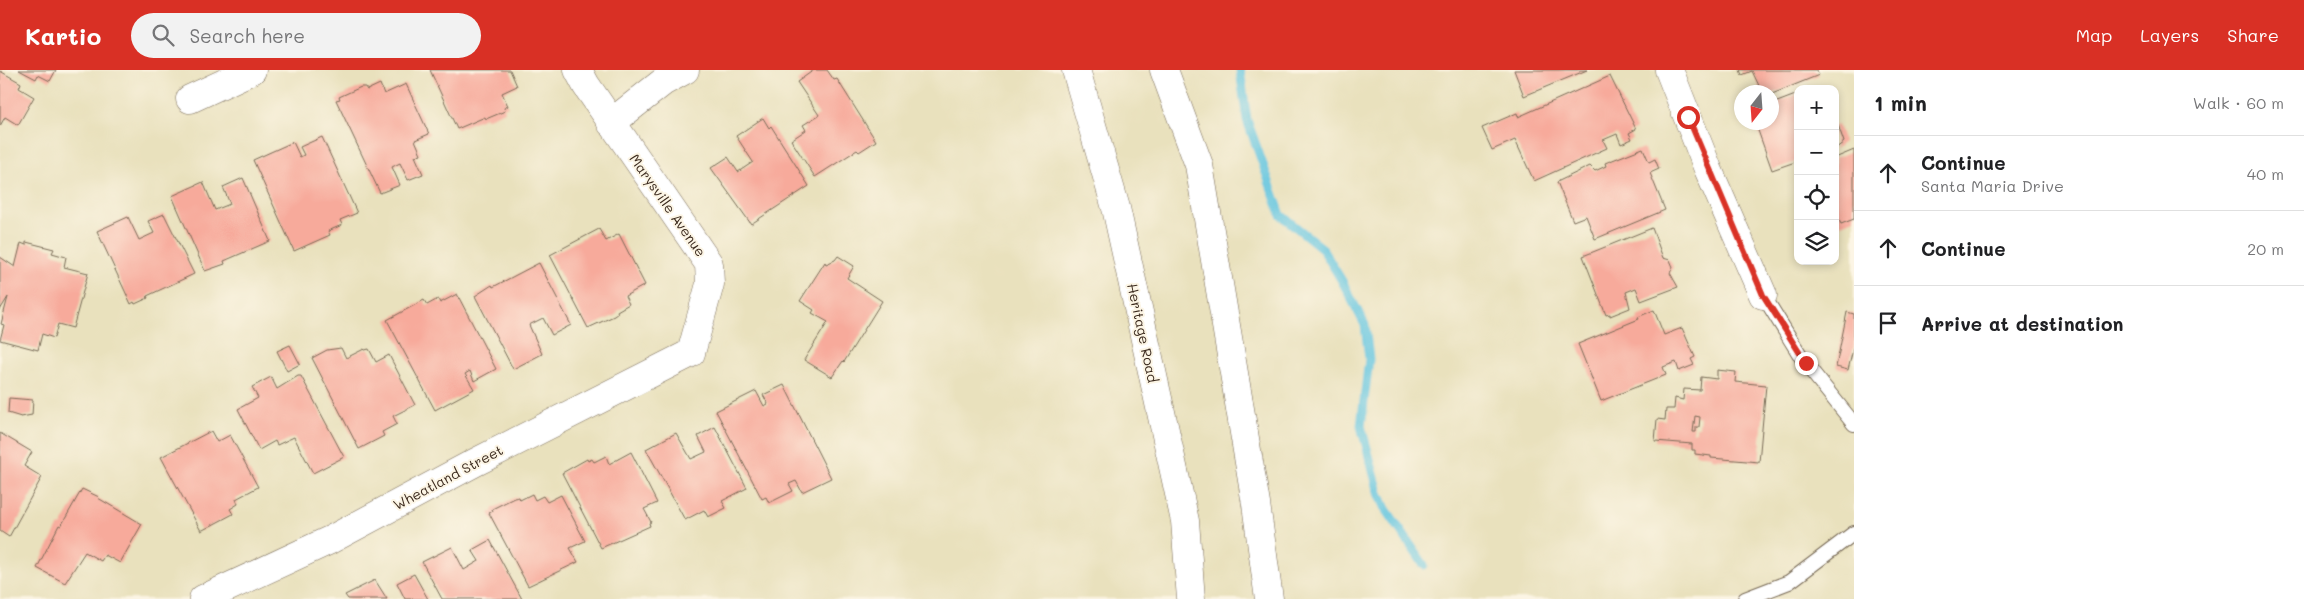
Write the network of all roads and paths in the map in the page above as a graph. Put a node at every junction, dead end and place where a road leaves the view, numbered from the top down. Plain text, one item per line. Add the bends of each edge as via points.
1 (252, 70) edge
2 (578, 70) edge
3 (685, 70) edge
4 (1076, 70) edge
5 (1164, 70) edge
6 (1669, 70) edge
7 (190, 99) dead end
8 (611, 123) junction
9 (1763, 295) joint
10 (691, 353) joint
11 (1854, 424) edge
12 (1854, 533) edge
13 (203, 599) edge
14 (1191, 599) edge
15 (1269, 599) edge
16 (1745, 599) edge

1 - 7 street
2 - 8 street, Marysville Avenue
3 - 8 street via 663,82
4 - 14 street, Heritage Road via 1116,208 1185,521
5 - 15 street via 1199,165
6 - 9 street
8 - 10 street, Marysville Avenue via 708,264 710,284
9 - 11 lane via 1806,363
10 - 13 street, Wheatland Street via 474,462 330,540
12 - 16 lane via 1789,582

